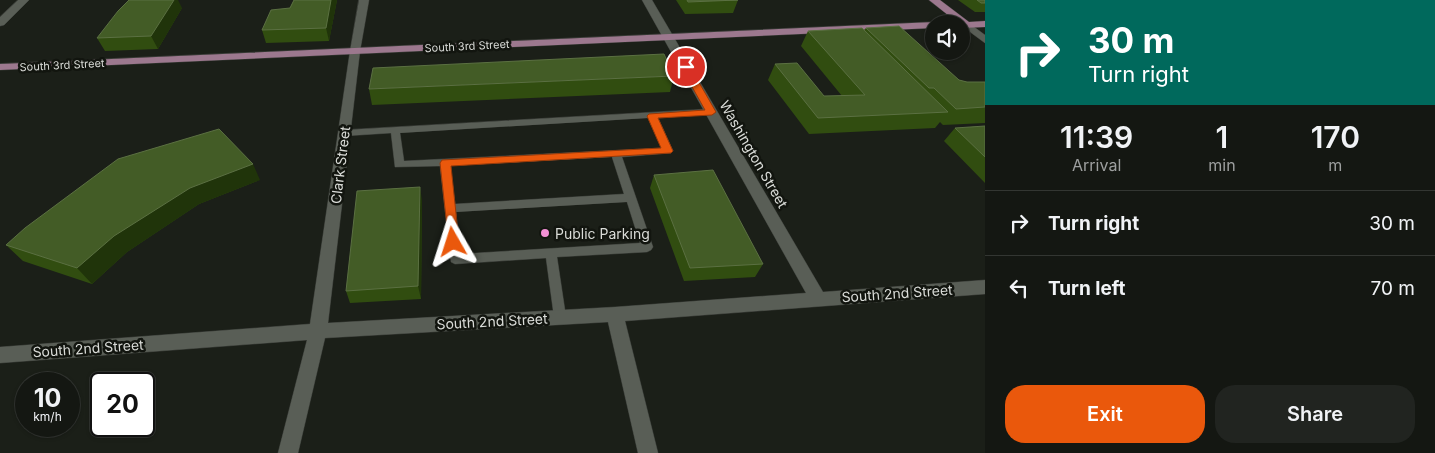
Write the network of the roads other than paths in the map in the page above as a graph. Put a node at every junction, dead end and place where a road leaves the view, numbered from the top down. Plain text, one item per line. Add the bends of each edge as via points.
1 (24, 0) edge
2 (364, 0) edge
3 (647, 0) edge
4 (934, 0) edge
5 (953, 15) edge
6 (0, 23) edge
7 (970, 24) edge
8 (985, 24) edge
9 (925, 25) edge
10 (970, 29) edge
11 (668, 37) junction
12 (985, 40) edge
13 (354, 51) junction
14 (0, 67) edge
15 (712, 112) junction
16 (652, 116) junction
17 (395, 130) junction
18 (344, 132) junction
19 (616, 154) junction
20 (445, 163) junction
21 (631, 198) junction
22 (450, 208) junction
23 (551, 253) junction
24 (985, 288) edge
25 (818, 298) junction
26 (615, 314) junction
27 (560, 317) junction
28 (318, 330) junction
29 (0, 355) edge
30 (288, 453) edge
31 (648, 453) edge

1 - 6 street
2 - 13 street, Clark Street
3 - 11 street, Washington Street
4 - 5 main road
7 - 8 main road
9 - 11 main road, South 3rd Street
10 - 12 street
11 - 13 main road, South 3rd Street
11 - 15 street, Washington Street
13 - 14 main road, South 3rd Street
13 - 18 street, Clark Street
15 - 16 lane
15 - 25 street, Washington Street
16 - 17 lane
16 - 19 lane via 668,151
17 - 18 lane
17 - 20 lane via 399,165
18 - 28 street, Clark Street
19 - 20 lane
19 - 21 lane
20 - 22 lane
21 - 22 lane
21 - 23 lane via 647,247
22 - 23 lane via 455,259
23 - 27 lane
24 - 25 street, South 2nd Street
25 - 26 street, South 2nd Street
26 - 27 street, South 2nd Street
26 - 31 street
27 - 28 street, South 2nd Street
28 - 29 street, South 2nd Street
28 - 30 street, Clark Street

